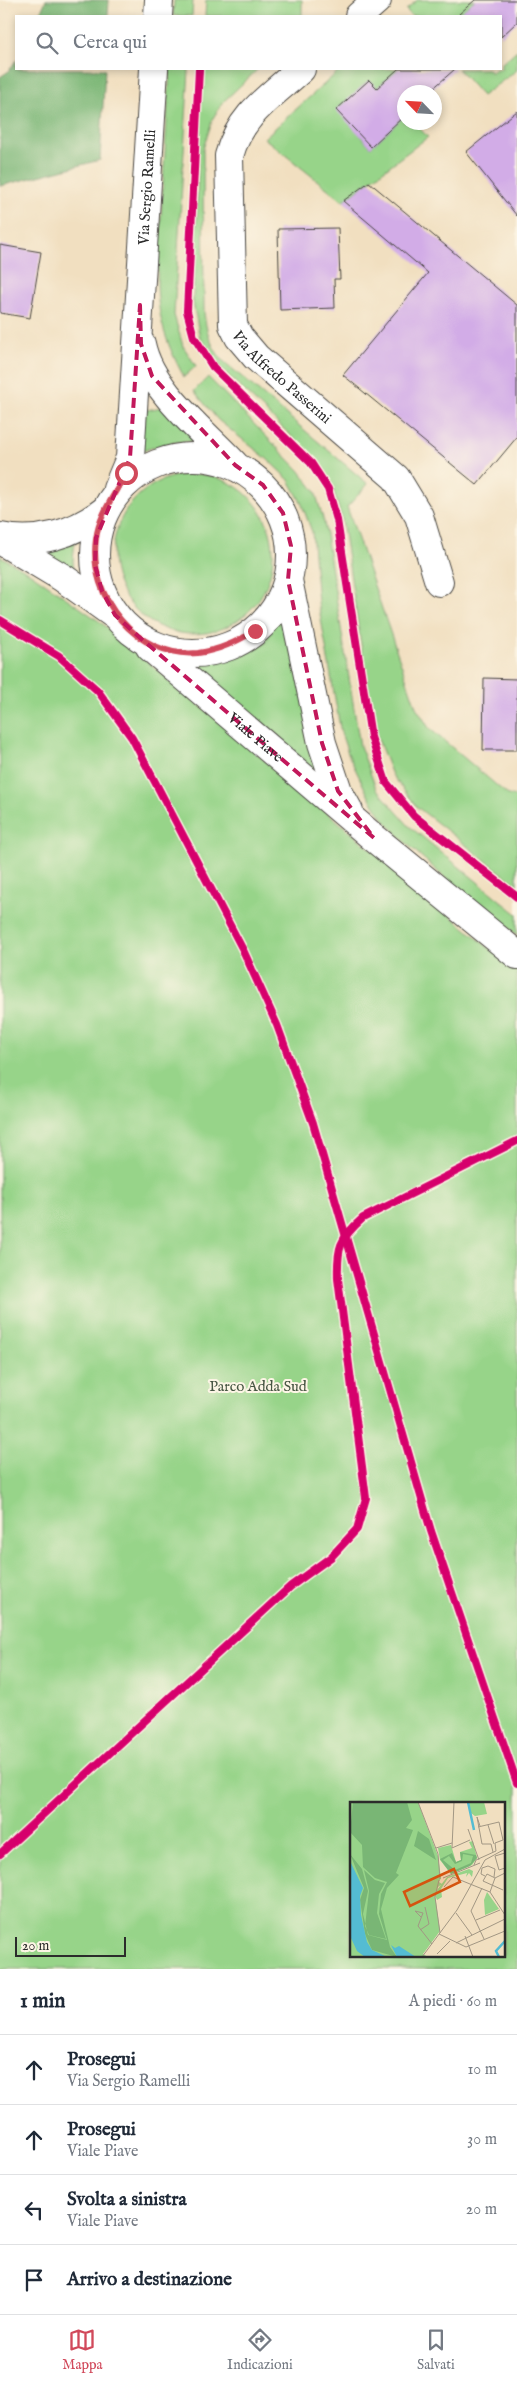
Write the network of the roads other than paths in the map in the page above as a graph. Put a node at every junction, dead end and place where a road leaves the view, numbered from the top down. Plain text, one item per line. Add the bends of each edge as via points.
1 (158, 0) edge
2 (377, 0) edge
3 (158, 15) edge
4 (360, 15) edge
5 (154, 70) edge
6 (300, 70) edge
7 (140, 305) junction
8 (235, 465) junction
9 (109, 504) junction
10 (0, 539) edge
11 (288, 580) junction
12 (439, 582) dead end
13 (115, 615) junction
14 (138, 636) junction
15 (374, 838) junction
16 (517, 955) edge

1 - 3 street
2 - 4 street
5 - 7 street, Via Sergio Ramelli
6 - 12 street, Via Alfredo Passerini via 242,124 229,156 233,325 256,357 396,478 419,516
7 - 8 street, Via Sergio Ramelli via 141,344 152,376
7 - 9 street, Via Sergio Ramelli via 130,458 126,473
8 - 9 street, Viale Piave via 202,456 168,459 137,473
8 - 11 street, Viale Piave via 263,485 283,513 291,546
9 - 10 street, Viale Piave via 88,524 49,537 31,541
9 - 13 street, Viale Piave via 96,538 95,565 102,591
10 - 13 street, Viale Piave
11 - 14 street, Viale Piave via 276,608 255,631 228,647 197,653 166,650
11 - 15 street, Viale Piave via 330,770 350,812
13 - 14 street, Viale Piave
14 - 15 street, Viale Piave
15 - 16 street, Viale Piave

